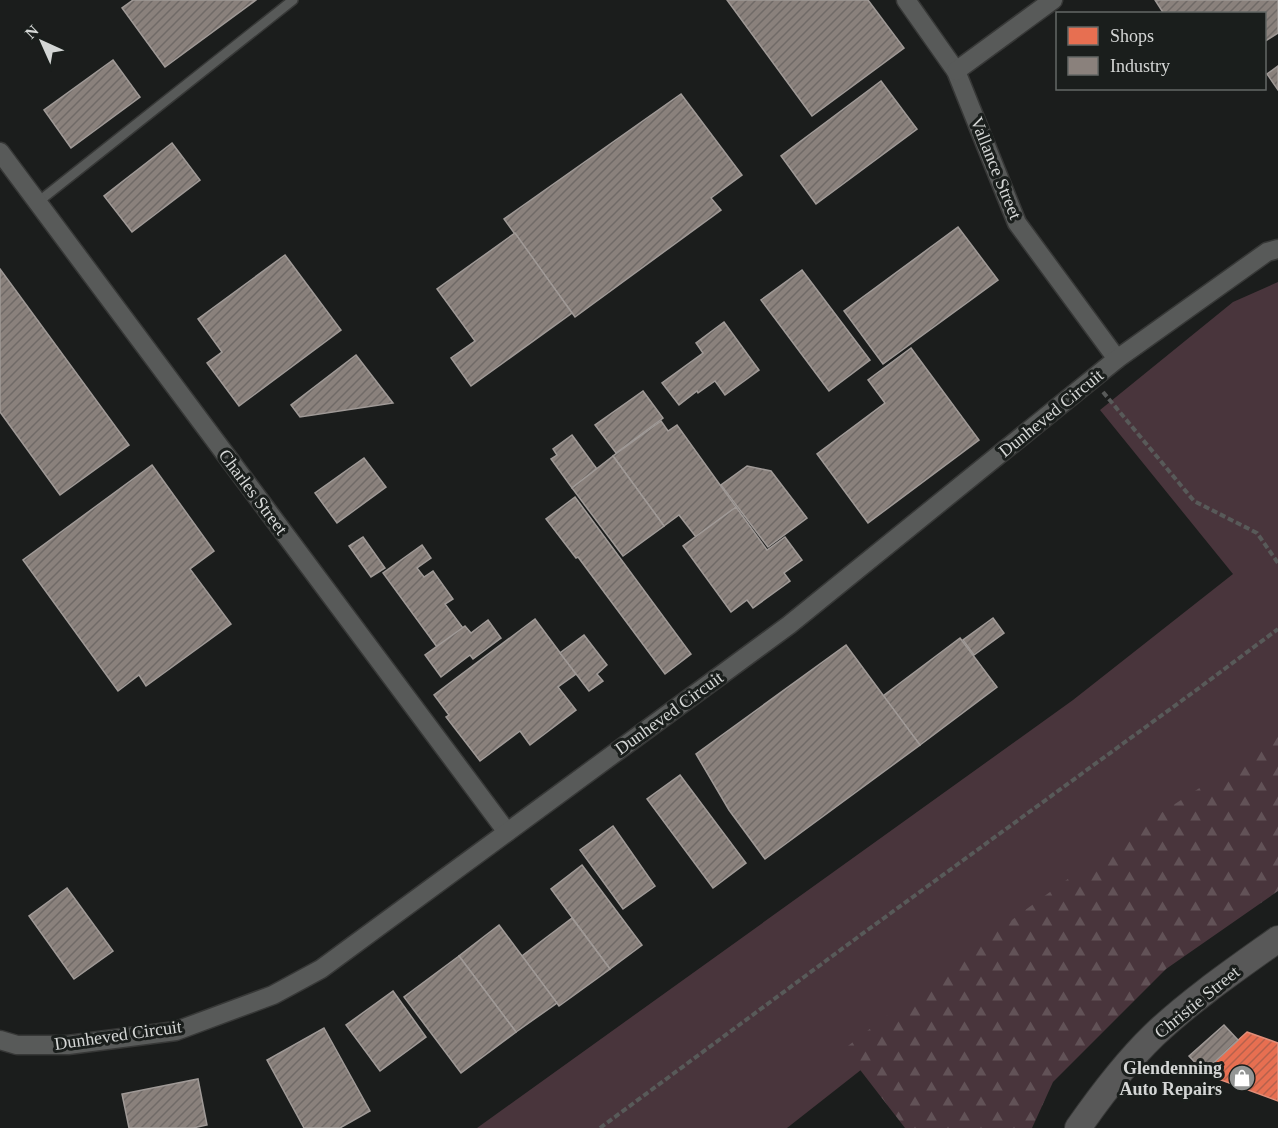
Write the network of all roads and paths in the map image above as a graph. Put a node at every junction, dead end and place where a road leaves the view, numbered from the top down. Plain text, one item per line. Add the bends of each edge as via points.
1 (293, 0) edge
2 (906, 0) edge
3 (1053, 0) edge
4 (956, 71) junction
5 (0, 152) edge
6 (38, 202) junction
7 (1278, 249) edge
8 (1117, 359) junction
9 (1093, 380) junction
10 (1278, 562) edge
11 (1278, 629) edge
12 (507, 832) junction
13 (1278, 939) edge
14 (0, 1040) edge
15 (600, 1128) edge
16 (1078, 1128) edge

1 - 6 lane
2 - 4 street, Vallance Street
3 - 4 street
4 - 8 street, Vallance Street via 1017,223
5 - 6 street, Charles Street
6 - 12 street, Charles Street
7 - 8 street, Dunheved Circuit via 1267,252
8 - 9 street, Dunheved Circuit
9 - 10 path via 1194,501 1257,533
9 - 12 street, Dunheved Circuit via 789,626
11 - 15 path
12 - 14 street, Dunheved Circuit via 321,969 273,995 176,1031 68,1045 17,1045
13 - 16 main road, Christie Street via 1154,1035

